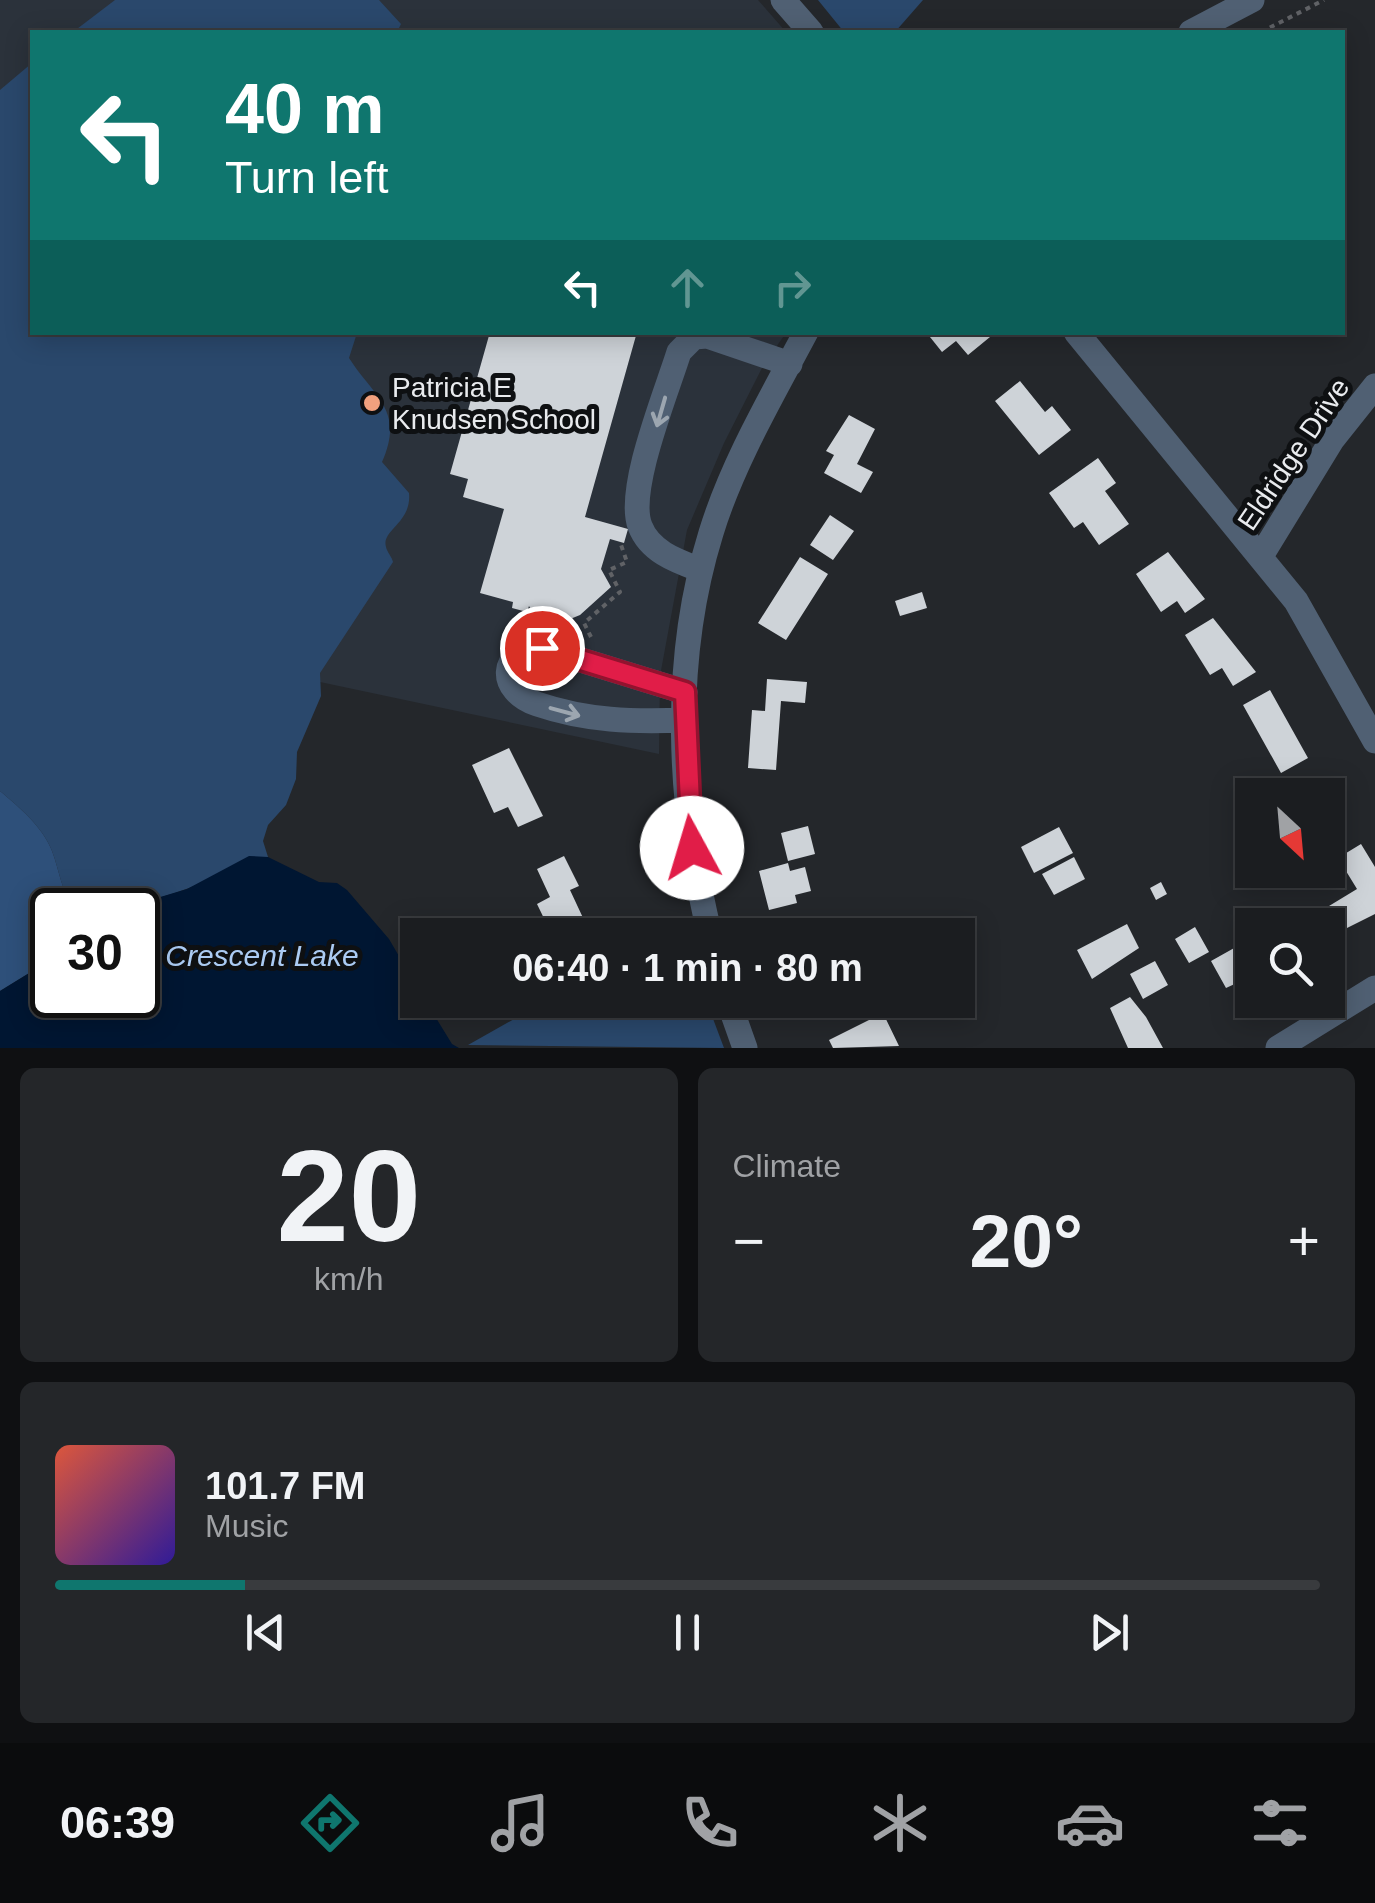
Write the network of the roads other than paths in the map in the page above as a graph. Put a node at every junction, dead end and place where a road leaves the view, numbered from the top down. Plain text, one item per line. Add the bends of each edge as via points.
1 (783, 0) edge
2 (1252, 0) edge
3 (807, 30) edge
4 (1195, 30) edge
5 (703, 335) edge
6 (711, 335) edge
7 (804, 335) edge
8 (1078, 335) edge
9 (790, 364) junction
10 (1375, 386) edge
11 (1260, 556) junction
12 (701, 570) junction
13 (685, 692) junction
14 (685, 720) junction
15 (1375, 742) edge
16 (707, 918) edge
17 (1375, 988) edge
18 (734, 1018) edge
19 (745, 1048) edge
20 (1278, 1048) edge

1 - 3 street
2 - 4 street
5 -> 12 street via 679,352 635,500 640,528 662,554
6 - 9 street
7 - 9 street
8 - 11 street
9 - 12 street via 718,515
10 - 11 street, Eldridge Drive via 1332,440
11 - 15 street via 1296,601
12 - 13 street via 690,613
13 - 14 street
13 -> 14 street via 542,648 526,649 507,673 510,685 533,703 597,720
14 - 16 street via 688,822
17 - 20 street
18 - 19 street

